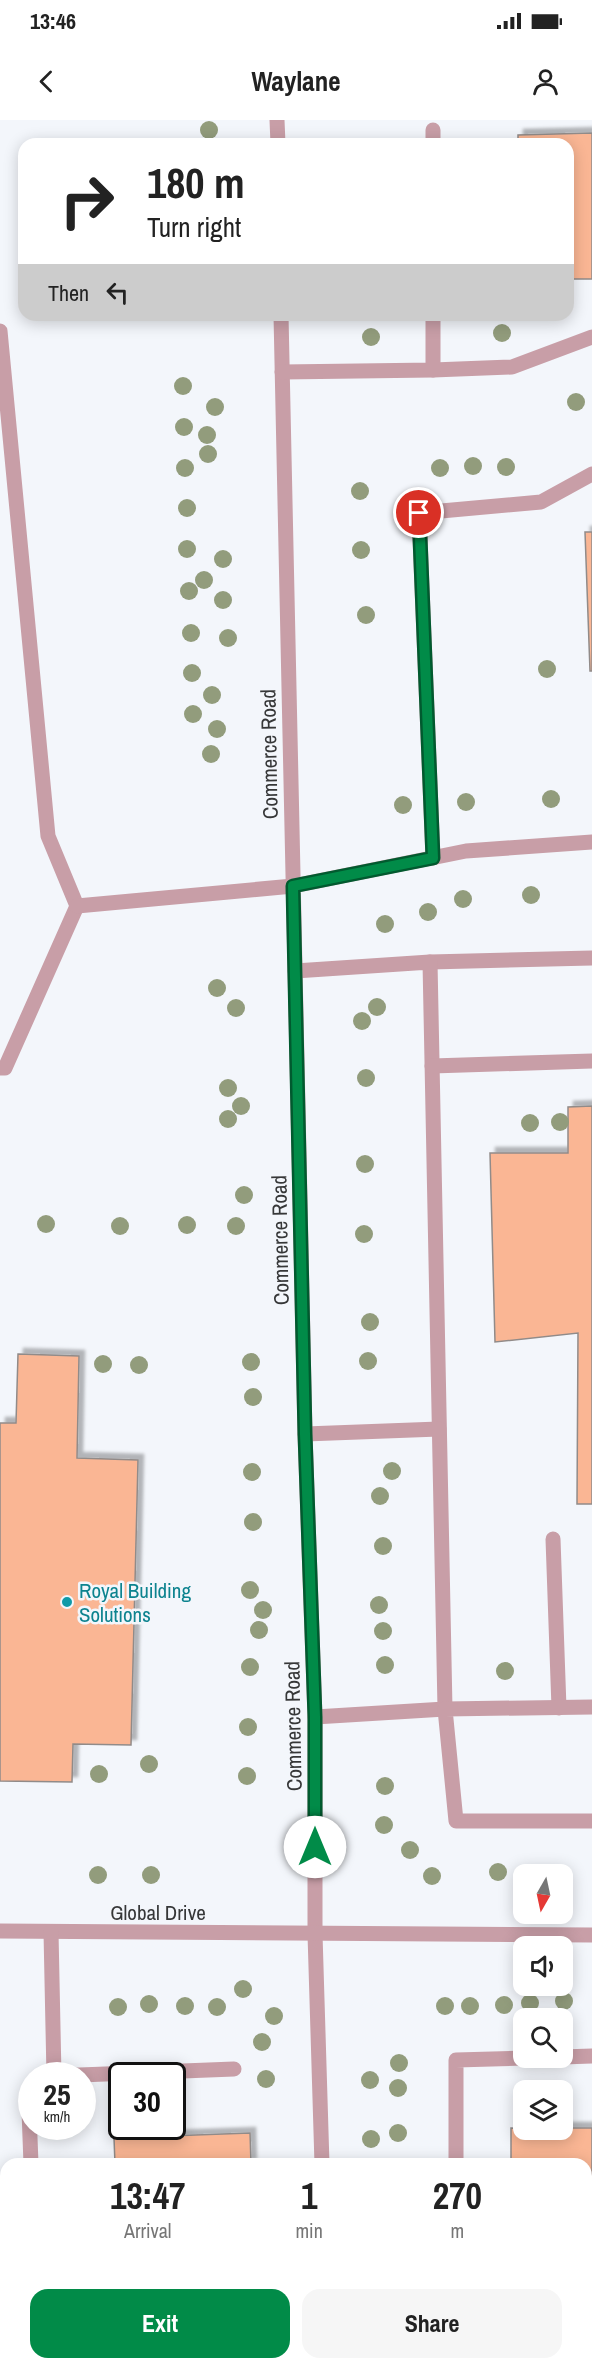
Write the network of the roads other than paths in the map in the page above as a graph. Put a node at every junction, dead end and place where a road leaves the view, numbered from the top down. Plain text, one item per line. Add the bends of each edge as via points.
1 (277, 120) edge
2 (278, 138) edge
3 (281, 321) edge
4 (433, 321) edge
5 (0, 331) edge
6 (592, 337) edge
7 (433, 370) junction
8 (282, 372) junction
9 (592, 474) edge
10 (592, 842) edge
11 (433, 858) junction
12 (293, 886) junction
13 (77, 906) junction
14 (592, 958) edge
15 (430, 962) junction
16 (295, 971) junction
17 (592, 1061) edge
18 (432, 1066) junction
19 (0, 1068) edge
20 (439, 1429) junction
21 (305, 1434) junction
22 (554, 1539) dead end
23 (592, 1707) edge
24 (559, 1708) junction
25 (445, 1709) junction
26 (315, 1717) junction
27 (592, 1821) edge
28 (0, 1931) edge
29 (51, 1932) junction
30 (315, 1934) junction
31 (592, 1935) edge
32 (592, 2056) edge
33 (573, 2057) edge
34 (513, 2058) edge
35 (53, 2062) edge
36 (234, 2068) dead end
37 (96, 2074) edge
38 (30, 2140) edge
39 (31, 2158) edge
40 (322, 2158) edge
41 (456, 2158) edge

1 - 2 street
3 - 8 street, Commerce Road
4 - 7 street
5 - 13 street via 48,836
6 - 7 street via 512,367
7 - 8 street
8 - 12 street, Commerce Road
9 - 11 street via 541,502 419,513
10 - 11 street via 466,851
11 - 12 street
12 - 13 street
12 - 16 street, Commerce Road
13 - 19 street via 5,1068
14 - 15 street
15 - 16 street
15 - 18 street
16 - 21 street, Commerce Road
17 - 18 street
18 - 20 street
20 - 21 street
20 - 25 street
21 - 26 street, Commerce Road
22 - 24 street
23 - 24 street
24 - 25 street
25 - 26 street
25 - 27 street via 456,1821
26 - 30 street, Commerce Road
28 - 29 street, Global Drive
29 - 30 street, Global Drive
29 - 35 street
30 - 31 street, Global Drive
30 - 40 street, Commerce Road
32 - 33 street
34 - 41 street via 456,2060
36 - 37 street
38 - 39 street

